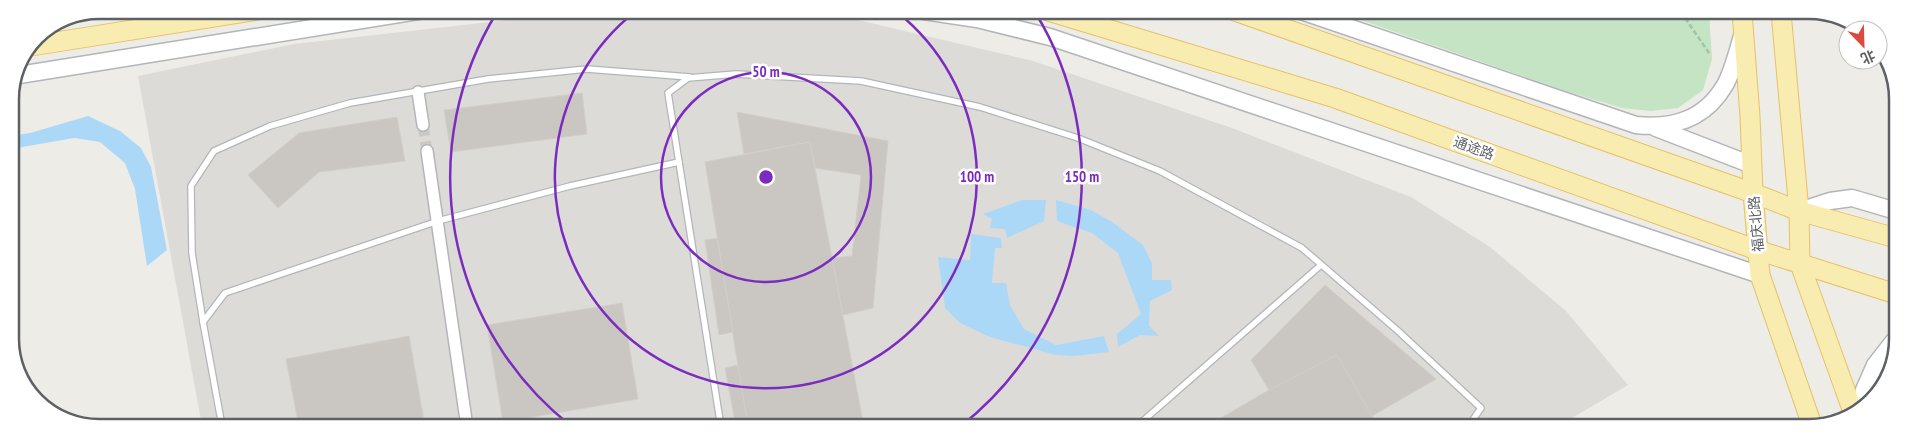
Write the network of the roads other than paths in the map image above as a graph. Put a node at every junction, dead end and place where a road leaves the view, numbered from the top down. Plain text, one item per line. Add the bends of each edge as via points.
1 (202, 19) edge
2 (368, 19) edge
3 (977, 19) edge
4 (1074, 19) edge
5 (1258, 19) edge
6 (1324, 19) edge
7 (1742, 19) edge
8 (1782, 19) edge
9 (1743, 31) junction
10 (40, 45) edge
11 (23, 74) edge
12 (695, 78) junction
13 (418, 92) junction
14 (422, 125) tunnel mouth
15 (1652, 127) junction
16 (427, 151) tunnel mouth
17 (679, 162) junction
18 (1752, 165) junction
19 (1753, 193) junction
20 (1889, 209) edge
21 (1799, 210) junction
22 (438, 221) junction
23 (1889, 236) edge
24 (1757, 250) junction
25 (1800, 264) junction
26 (1321, 265) junction
27 (1760, 275) junction
28 (1889, 292) edge
29 (203, 322) junction
30 (1888, 348) edge
31 (1862, 399) edge
32 (1851, 407) edge
33 (221, 419) edge
34 (467, 419) edge
35 (720, 419) edge
36 (1145, 419) edge
37 (1473, 419) edge
38 (1810, 419) edge

1 - 10 main road
2 - 11 main road
3 - 27 main road via 1050,38
4 - 24 main road, 通途路 via 1335,98
5 - 19 main road
6 - 15 main road via 1627,122
7 - 9 main road, 福庆北路
8 - 21 main road
9 - 15 main road via 1726,83 1711,104 1692,118
9 - 18 main road, 福庆北路
12 - 13 lane via 587,70 488,79
12 - 17 lane via 688,78 668,93
12 - 26 lane via 736,74 861,81 980,107 1078,138 1160,171 1302,248
13 - 14 street
13 - 29 lane via 350,103 270,126 214,151 191,186 192,253
15 - 18 main road
16 - 22 street
17 - 22 lane via 570,186
17 - 35 lane
18 - 19 main road, 福庆北路
19 - 21 main road
19 - 24 main road, 福庆北路
20 - 21 main road via 1852,198
21 - 23 main road
21 - 25 main road
22 - 29 lane via 225,293
22 - 34 street
24 - 25 main road, 通途路
24 - 27 main road, 福庆北路
25 - 28 main road, 通途路
25 - 32 main road
26 - 36 lane
26 - 37 lane via 1481,408
27 - 38 main road, 福庆北路
29 - 33 lane
30 - 31 main road via 1875,365

